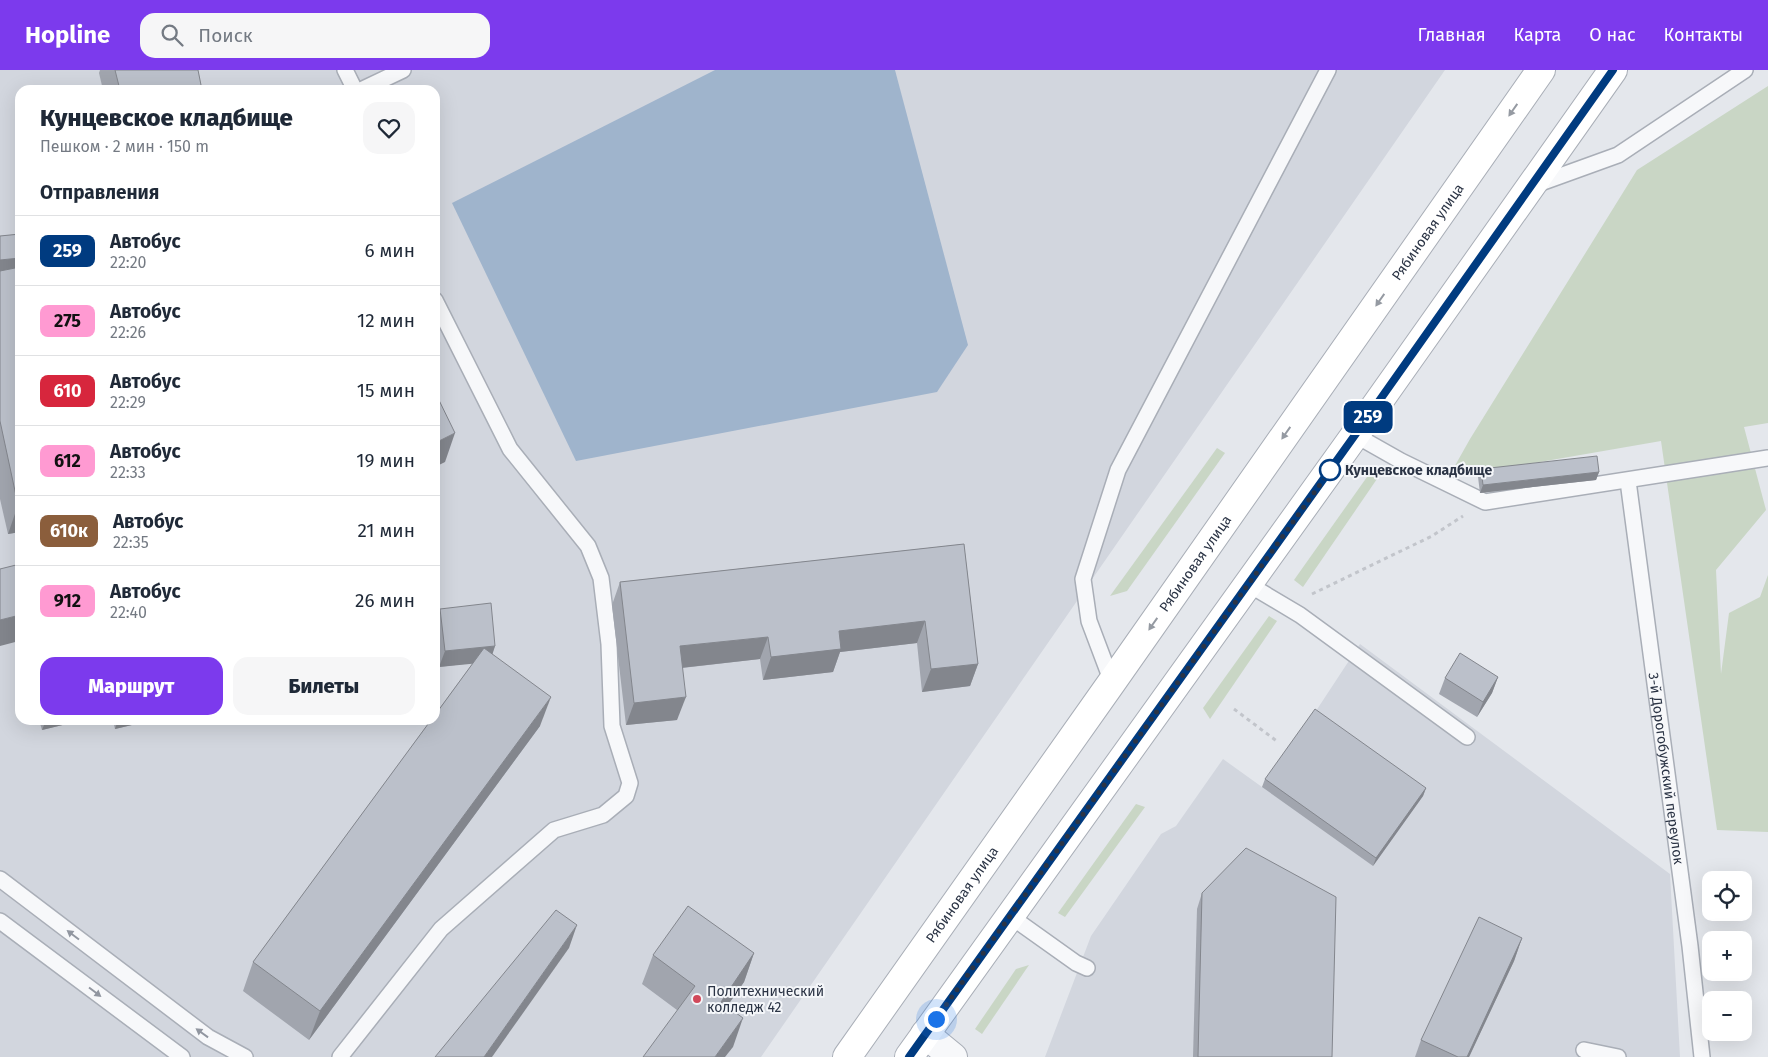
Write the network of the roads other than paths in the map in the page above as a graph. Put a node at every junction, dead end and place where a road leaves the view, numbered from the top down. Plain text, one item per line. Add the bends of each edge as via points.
1 (345, 70) edge
2 (403, 70) edge
3 (1328, 70) edge
4 (1541, 70) edge
5 (1613, 70) edge
6 (1745, 70) edge
7 (352, 85) edge
8 (372, 85) edge
9 (1529, 187) junction
10 (440, 310) edge
11 (1355, 435) junction
12 (1768, 458) edge
13 (1628, 481) junction
14 (1248, 584) junction
15 (1112, 682) junction
16 (1467, 737) dead end
17 (0, 879) edge
18 (1010, 916) junction
19 (0, 921) edge
20 (1087, 968) dead end
21 (925, 1034) junction
22 (1584, 1050) dead end
23 (182, 1057) edge
24 (245, 1057) edge
25 (340, 1057) edge
26 (847, 1057) edge
27 (909, 1057) edge
28 (953, 1057) edge
29 (1618, 1057) edge
30 (1702, 1057) edge

1 - 7 lane
2 - 8 lane
3 - 15 lane via 1115,478 1083,579 1089,621
4 -> 15 main road, Рябиновая улица
5 - 9 main road
6 - 9 lane via 1618,155
9 - 11 main road
10 - 25 lane via 510,449 588,546 601,578 609,644 612,726 630,783 626,796 602,814 554,830 441,929
11 - 13 lane via 1485,502
11 - 14 main road
12 - 13 lane
13 - 30 lane, 3-й Дорогобужский переулок via 1689,936
14 - 16 lane via 1300,615
14 - 18 main road
15 - 26 main road, Рябиновая улица
24 -> 17 lane via 208,1037
18 - 20 lane
18 - 21 main road
19 -> 23 lane
21 - 27 main road
21 - 28 street
22 - 29 lane

